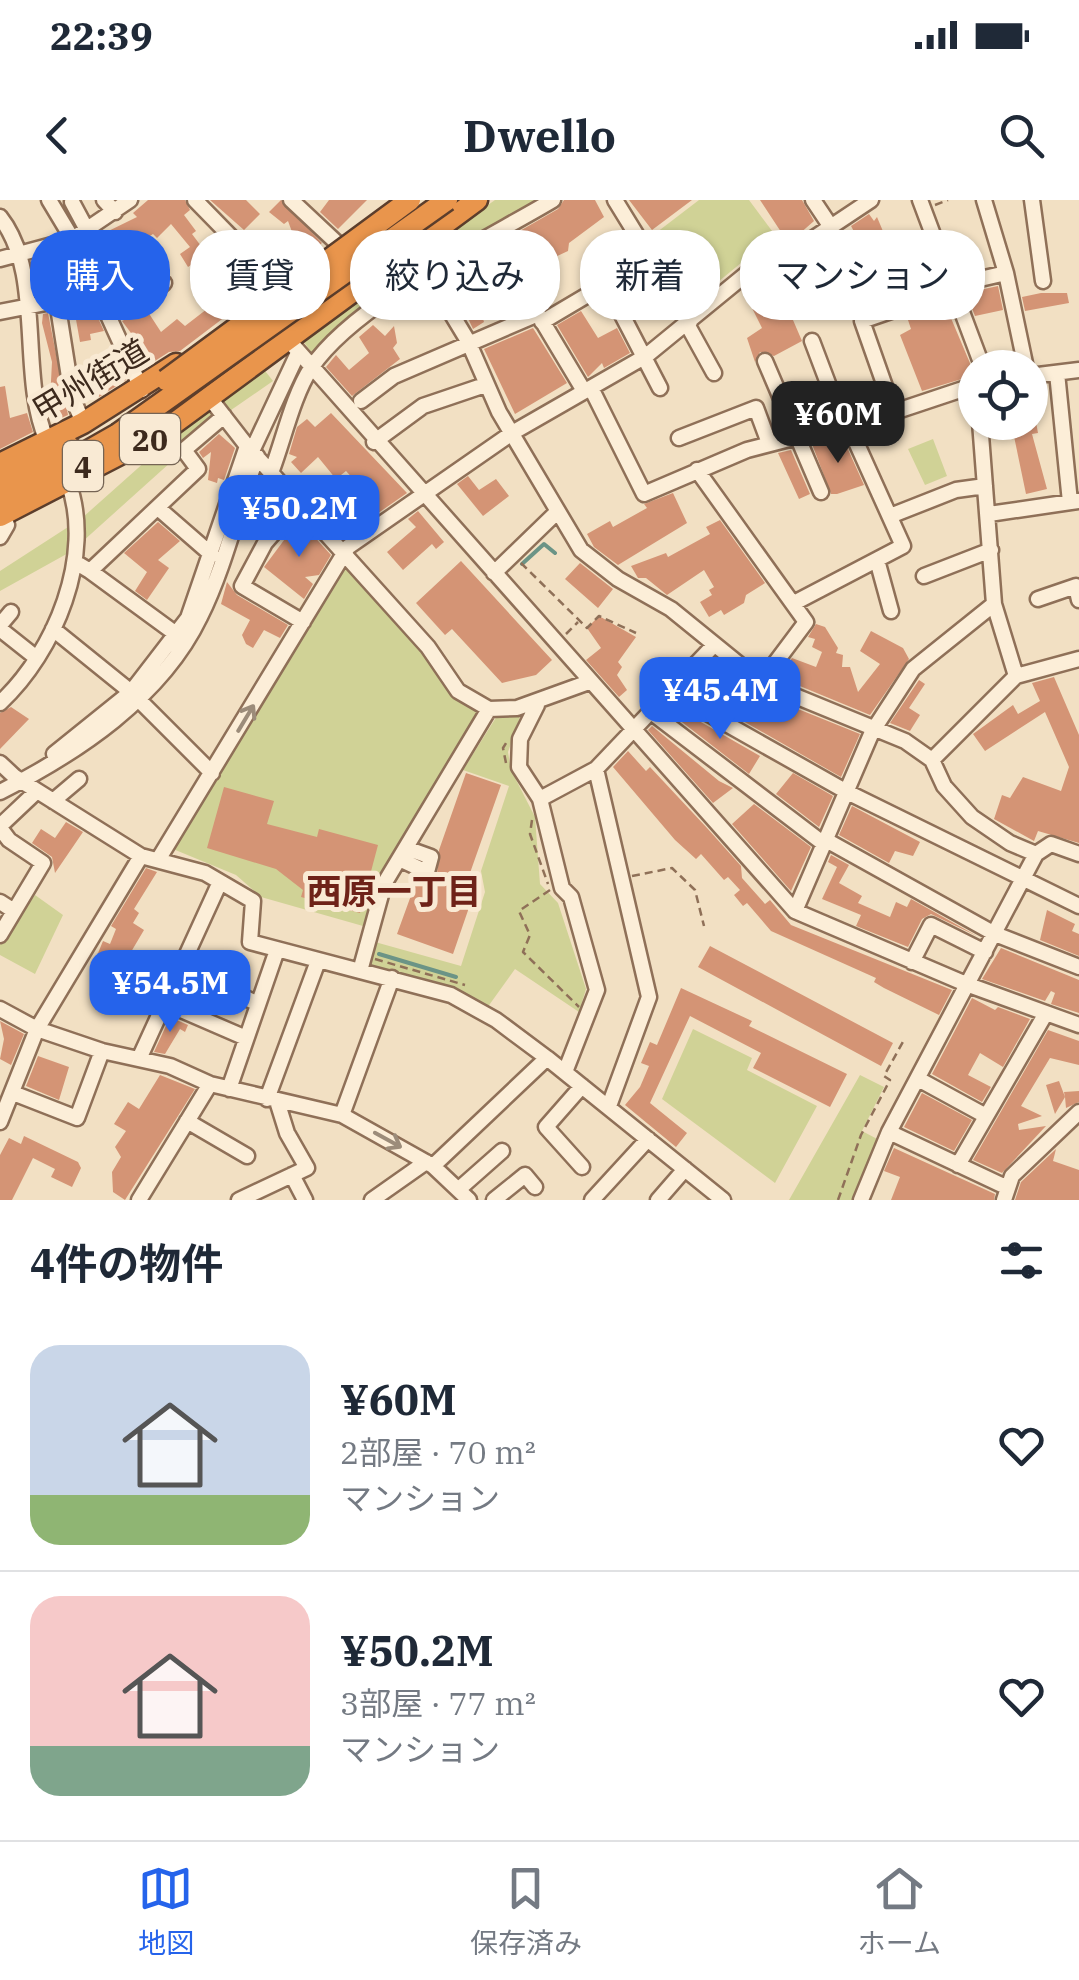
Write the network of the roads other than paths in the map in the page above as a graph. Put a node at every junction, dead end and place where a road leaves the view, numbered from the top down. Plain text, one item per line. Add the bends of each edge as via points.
1 (48, 200) edge
2 (130, 200) edge
3 (195, 200) edge
4 (291, 200) edge
5 (400, 200) edge
6 (410, 200) edge
7 (431, 200) edge
8 (447, 200) edge
9 (466, 200) edge
10 (477, 200) edge
11 (553, 200) edge
12 (614, 200) edge
13 (813, 200) edge
14 (871, 200) edge
15 (984, 200) edge
16 (1032, 200) edge
17 (72, 202) edge
18 (922, 205) edge
19 (109, 206) edge
20 (0, 217) edge
21 (831, 227) junction
22 (65, 230) edge
23 (87, 230) joint
24 (224, 230) edge
25 (433, 230) edge
26 (504, 230) edge
27 (633, 230) edge
28 (932, 230) edge
29 (337, 244) junction
30 (330, 249) edge
31 (30, 251) edge
32 (17, 255) junction
33 (0, 259) edge
34 (1006, 273) junction
35 (985, 279) edge
36 (1042, 281) dead end
37 (350, 296) edge
38 (27, 306) junction
39 (30, 306) edge
40 (0, 312) edge
41 (60, 320) edge
42 (110, 320) edge
43 (234, 320) edge
44 (272, 320) edge
45 (362, 320) edge
46 (455, 320) edge
47 (534, 320) edge
48 (541, 320) edge
49 (626, 320) edge
50 (687, 320) edge
51 (865, 320) edge
52 (966, 320) edge
53 (689, 323) junction
54 (468, 341) junction
55 (812, 341) dead end
56 (292, 345) junction
57 (977, 350) edge
58 (1022, 350) edge
59 (646, 356) junction
60 (765, 360) dead end
61 (311, 369) junction
62 (1079, 370) edge
63 (1056, 372) junction
64 (714, 373) dead end
65 (1048, 373) edge
66 (166, 380) junction
67 (486, 385) junction
68 (660, 388) dead end
69 (587, 389) junction
70 (142, 390) junction
71 (958, 391) edge
72 (210, 397) junction
73 (361, 401) dead end
74 (127, 406) junction
75 (894, 412) junction
76 (224, 416) junction
77 (83, 423) junction
78 (845, 423) junction
79 (512, 433) junction
80 (796, 435) junction
81 (680, 438) dead end
82 (981, 440) edge
83 (47, 441) junction
84 (374, 442) junction
85 (770, 443) junction
86 (252, 451) junction
87 (0, 464) edge
88 (272, 470) junction
89 (697, 470) junction
90 (0, 472) edge
91 (68, 482) junction
92 (0, 483) edge
93 (985, 486) junction
94 (820, 492) dead end
95 (422, 496) junction
96 (1075, 502) edge
97 (299, 504) junction
98 (158, 508) junction
99 (556, 513) junction
100 (989, 514) junction
101 (0, 515) edge
102 (890, 516) junction
103 (991, 550) junction
104 (344, 553) junction
105 (212, 554) junction
106 (877, 560) junction
107 (75, 562) junction
108 (90, 571) junction
109 (494, 573) junction
110 (924, 576) dead end
111 (1038, 599) dead end
112 (1079, 600) edge
113 (796, 602) junction
114 (994, 604) junction
115 (890, 611) dead end
116 (11, 612) dead end
117 (303, 622) junction
118 (0, 627) edge
119 (53, 629) junction
120 (176, 634) junction
121 (714, 645) junction
122 (34, 656) junction
123 (1079, 659) edge
124 (1016, 676) junction
125 (590, 682) junction
126 (761, 682) junction
127 (670, 692) junction
128 (3, 693) edge
129 (134, 695) junction
130 (537, 704) junction
131 (489, 709) junction
132 (652, 712) junction
133 (876, 726) junction
134 (632, 731) junction
135 (932, 760) junction
136 (0, 763) edge
137 (596, 769) junction
138 (212, 773) junction
139 (79, 779) dead end
140 (11, 780) edge
141 (38, 791) junction
142 (0, 792) edge
143 (848, 792) junction
144 (540, 799) junction
145 (53, 801) junction
146 (0, 827) edge
147 (825, 842) junction
148 (1036, 854) junction
149 (1079, 854) edge
150 (141, 856) junction
151 (158, 860) junction
152 (220, 882) junction
153 (1026, 882) junction
154 (0, 902) edge
155 (1079, 906) edge
156 (14, 910) junction
157 (795, 911) junction
158 (995, 934) junction
159 (0, 935) edge
160 (276, 950) junction
161 (985, 952) junction
162 (318, 961) junction
163 (912, 962) junction
164 (217, 965) dead end
165 (181, 967) junction
166 (1079, 967) edge
167 (360, 971) junction
168 (392, 978) junction
169 (209, 981) junction
170 (966, 984) junction
171 (165, 1003) junction
172 (258, 1004) junction
173 (0, 1008) edge
174 (1046, 1013) junction
175 (1079, 1025) edge
176 (37, 1029) junction
177 (246, 1038) junction
178 (102, 1050) junction
179 (548, 1058) junction
180 (139, 1059) junction
181 (565, 1072) junction
182 (920, 1080) junction
183 (210, 1084) junction
184 (582, 1086) junction
185 (229, 1089) junction
186 (13, 1094) junction
187 (272, 1100) junction
188 (609, 1106) junction
189 (1079, 1112) edge
190 (342, 1115) junction
191 (986, 1116) junction
192 (187, 1121) junction
193 (0, 1122) edge
194 (889, 1132) junction
195 (648, 1139) junction
196 (502, 1150) dead end
197 (247, 1156) dead end
198 (430, 1164) junction
199 (958, 1165) junction
200 (582, 1167) dead end
201 (684, 1169) junction
202 (292, 1175) junction
203 (535, 1187) dead end
204 (702, 1194) edge
205 (1006, 1194) edge
206 (464, 1195) edge
207 (139, 1200) edge
208 (239, 1200) edge
209 (305, 1200) edge
210 (372, 1200) edge
211 (494, 1200) edge
212 (592, 1200) edge
213 (658, 1200) edge
214 (723, 1200) edge
215 (861, 1200) edge

1 - 22 street
2 - 19 street
3 - 24 street
4 - 29 street
5 - 29 highway, 甲州街道 / 20
6 - 66 highway, 4, bridge
7 - 66 highway, bridge
8 - 101 highway, bridge
9 - 101 highway, 4 via 164,420
10 - 25 highway, 20
11 - 26 street
12 - 27 street
13 - 21 street
14 - 21 street
15 - 34 street
16 - 36 street
17 - 23 street
18 - 28 street
19 - 23 street
20 - 32 street
21 - 53 street via 801,246 774,252
29 - 30 highway, 甲州街道 / 20
31 - 32 street
32 - 33 street
32 - 38 street
34 - 35 street
34 - 58 street
37 - 56 highway, 20
38 - 39 street
38 - 40 street
38 - 83 street via 35,402
41 - 77 street
42 - 70 street
43 - 70 highway, 甲州街道 / 20
44 - 56 street
45 - 61 street
46 - 54 street
47 - 54 street
48 - 69 street
49 - 59 street
50 - 53 street
51 - 75 street
52 - 57 street
53 - 59 street
53 - 64 street
54 - 67 street
54 - 73 street via 394,376
55 - 78 street
56 - 61 street
56 - 72 highway, 20
56 - 86 street
59 - 68 street
59 - 69 street
60 - 80 street
61 - 84 street
61 - 88 street
62 - 63 street
63 - 65 street
63 - 96 street
66 - 74 highway, 4
67 - 79 street
67 - 84 street via 422,406
69 - 79 street
69 - 89 street via 644,494
70 - 77 highway, 甲州街道 / 20
71 - 75 street
72 - 76 street
72 - 91 highway, 20 via 160,433
74 - 90 highway, 4
74 - 92 highway
75 - 78 street
76 - 86 street
76 - 98 street via 184,450 198,469
77 - 83 highway, 甲州街道 / 20
78 - 80 street
78 - 102 street
79 - 95 street
79 - 99 street
80 - 85 street
80 - 94 street
81 - 85 street via 756,408
82 - 93 street
83 - 87 highway, 甲州街道 / 20
84 - 95 street
85 - 89 street
86 - 88 street
86 - 105 street
86 - 129 street via 201,616
88 - 97 street
89 - 113 street
91 - 101 highway, 20
91 - 107 street via 80,540
93 - 100 street
93 - 102 street
95 - 104 street
95 - 109 street
96 - 100 street
97 - 104 street
97 - 117 street via 265,543 242,586
98 - 105 street
98 - 108 street
99 - 109 street
99 - 121 street via 582,550
100 - 103 street
102 - 106 street via 904,546
103 - 110 street
103 - 114 street
104 - 117 street
104 - 131 street via 458,691
105 - 120 street
106 - 113 street
106 - 115 street
107 - 108 street
107 - 119 street
108 - 120 street
109 - 125 street
111 - 112 street via 1076,586
113 - 126 street via 806,622
114 - 124 street
114 - 133 street via 912,669
116 - 118 street
138 -> 117 street
118 - 122 street
119 - 122 street
119 - 129 street
120 - 129 street
121 - 126 street
121 - 127 street
122 - 128 street
123 - 124 street
124 - 135 street
125 - 130 street
125 - 134 street
126 - 133 street
127 - 132 street
127 - 143 street
129 - 138 street
129 - 140 street via 69,755
130 - 131 street
130 - 144 street via 518,753
131 - 167 street via 384,884
132 - 134 street
132 - 147 street
133 - 135 street
133 - 143 street
134 - 137 street
134 - 157 street
135 - 148 street via 944,786 972,817
136 - 140 street
137 - 144 street
137 - 188 street via 649,997
138 - 151 street
139 - 145 street
140 - 141 street
140 - 142 street
141 - 145 street
141 - 146 street
143 - 147 street
143 - 153 street
144 - 181 street via 597,990
145 - 150 street
146 - 156 street via 42,863
147 - 157 street
147 - 158 street
148 - 149 street via 1051,844
148 - 153 street
150 - 151 street
150 - 176 street
151 - 152 street
152 - 160 street via 253,901 250,942
152 - 165 street
153 - 155 street
153 - 158 street
154 - 156 street
156 - 159 street
157 - 163 street
158 - 161 street
158 - 166 street
160 - 162 street
160 - 172 street
161 - 163 street via 931,926
161 - 170 street
162 - 167 street
162 - 187 street
163 - 170 street
164 - 169 street
165 - 169 street
165 - 171 street
167 - 168 street
168 - 179 street via 451,995
168 - 190 street
169 - 172 street
170 - 174 street
170 - 182 street
171 - 177 street
171 - 180 street
172 - 177 street
173 - 176 street
174 - 175 street
174 - 191 street
176 - 178 street
176 - 186 street
177 - 185 street
178 - 180 street
178 - 186 street via 76,1118
179 - 181 street
179 - 198 street
180 - 183 street
181 - 184 street
182 - 191 street
182 - 194 street
183 - 185 street
183 - 192 street
184 - 188 street
184 - 200 street via 546,1128
185 - 187 street
186 - 193 street
187 - 190 street
187 - 202 street via 307,1168
188 - 195 street
189 - 205 street via 1012,1176
190 -> 198 street
191 - 199 street
192 - 197 street
192 - 207 street
194 - 199 street
194 - 215 street
195 - 201 street
195 - 212 street
196 - 206 street
198 - 206 street
198 - 210 street
199 - 205 street
201 - 204 street
201 - 213 street
202 - 208 street
202 - 209 street
203 - 211 street via 525,1175
204 - 214 street

